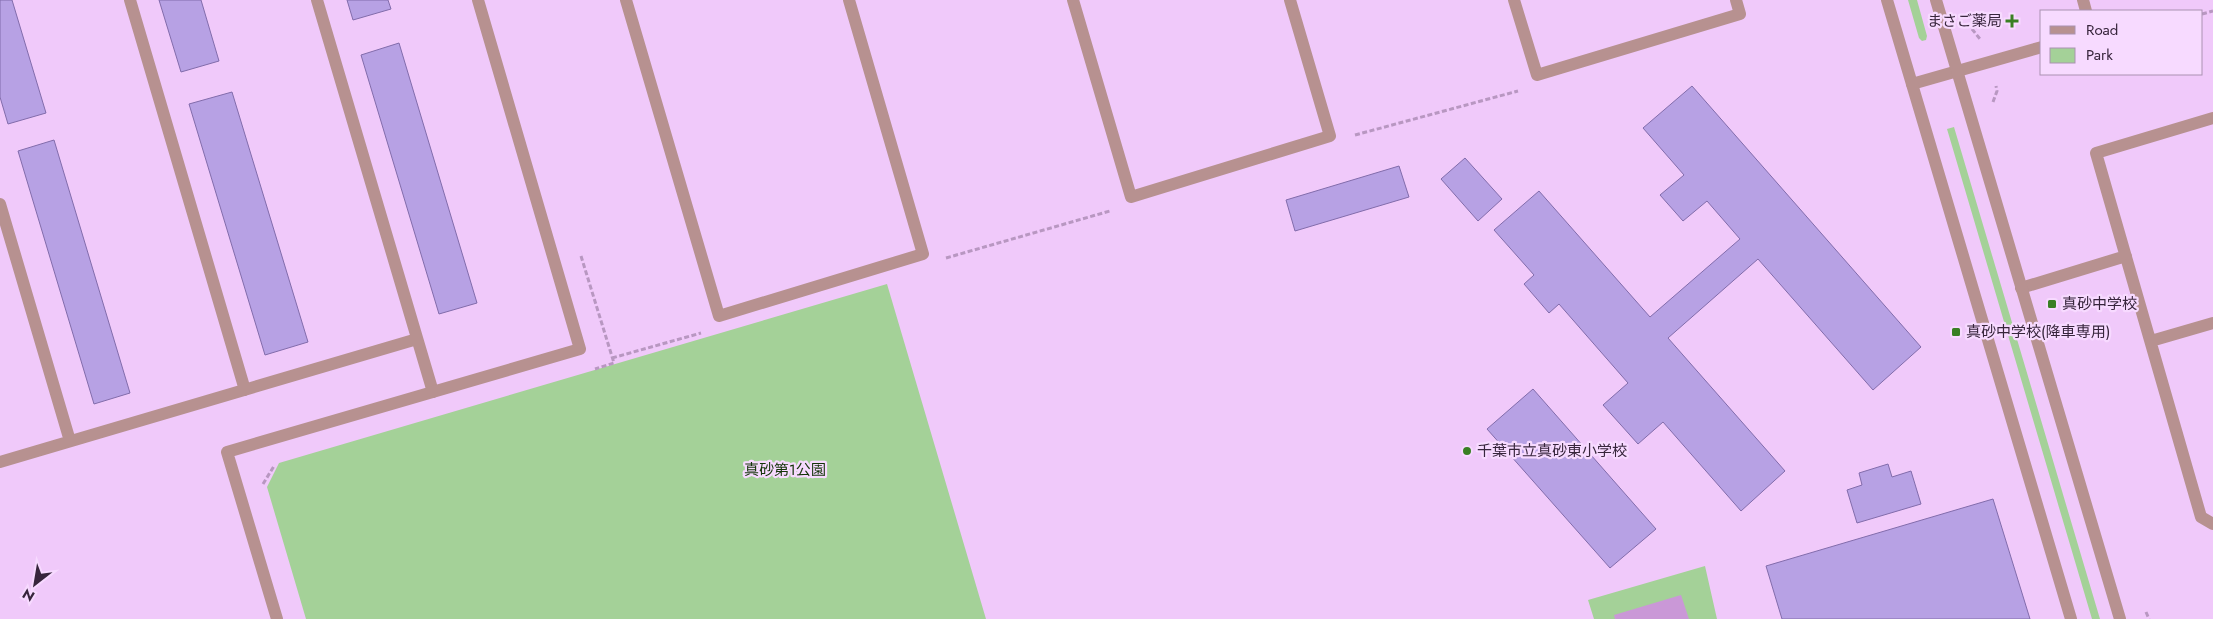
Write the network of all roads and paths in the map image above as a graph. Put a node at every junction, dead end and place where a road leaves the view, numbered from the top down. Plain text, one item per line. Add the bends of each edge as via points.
1 (130, 0) edge
2 (317, 0) edge
3 (478, 0) edge
4 (626, 0) edge
5 (849, 0) edge
6 (1073, 0) edge
7 (1290, 0) edge
8 (1514, 0) edge
9 (1736, 0) edge
10 (1887, 0) edge
11 (1936, 0) edge
12 (2040, 48) edge
13 (1957, 70) junction
14 (1537, 75) junction
15 (1912, 84) junction
16 (2213, 118) edge
17 (1330, 136) junction
18 (1131, 197) junction
19 (0, 204) edge
20 (581, 254) dead end
21 (923, 254) junction
22 (2126, 256) junction
23 (2021, 288) junction
24 (719, 316) junction
25 (2213, 323) edge
26 (418, 339) junction
27 (2151, 341) junction
28 (612, 358) junction
29 (586, 371) dead end
30 (245, 390) junction
31 (433, 392) junction
32 (70, 441) junction
33 (0, 462) edge
34 (279, 462) dead end
35 (264, 491) dead end
36 (2213, 524) edge
37 (277, 619) edge
38 (2071, 619) edge
39 (2120, 619) edge

1 - 30 street
2 - 26 street
3 - 31 street via 580,349
4 - 24 street
5 - 21 street
6 - 18 street
7 - 17 street
8 - 14 street
9 - 14 street via 1740,14
10 - 15 street
11 - 13 street
12 - 13 street
13 - 15 street
13 - 23 street
14 - 17 path via 1518,91 1359,135
15 - 38 street
16 - 22 street via 2096,154
17 - 18 street
18 - 21 path via 1114,210 948,259
19 - 32 street
20 - 28 path
21 - 24 street
22 - 23 street
22 - 27 street
23 - 39 street
24 - 28 path via 704,332
25 - 27 street
26 - 30 street
26 - 31 street
27 - 36 street via 2202,517
28 - 29 path via 614,363
30 - 32 street
31 - 37 street via 227,452
32 - 33 street
34 - 35 path via 263,483

